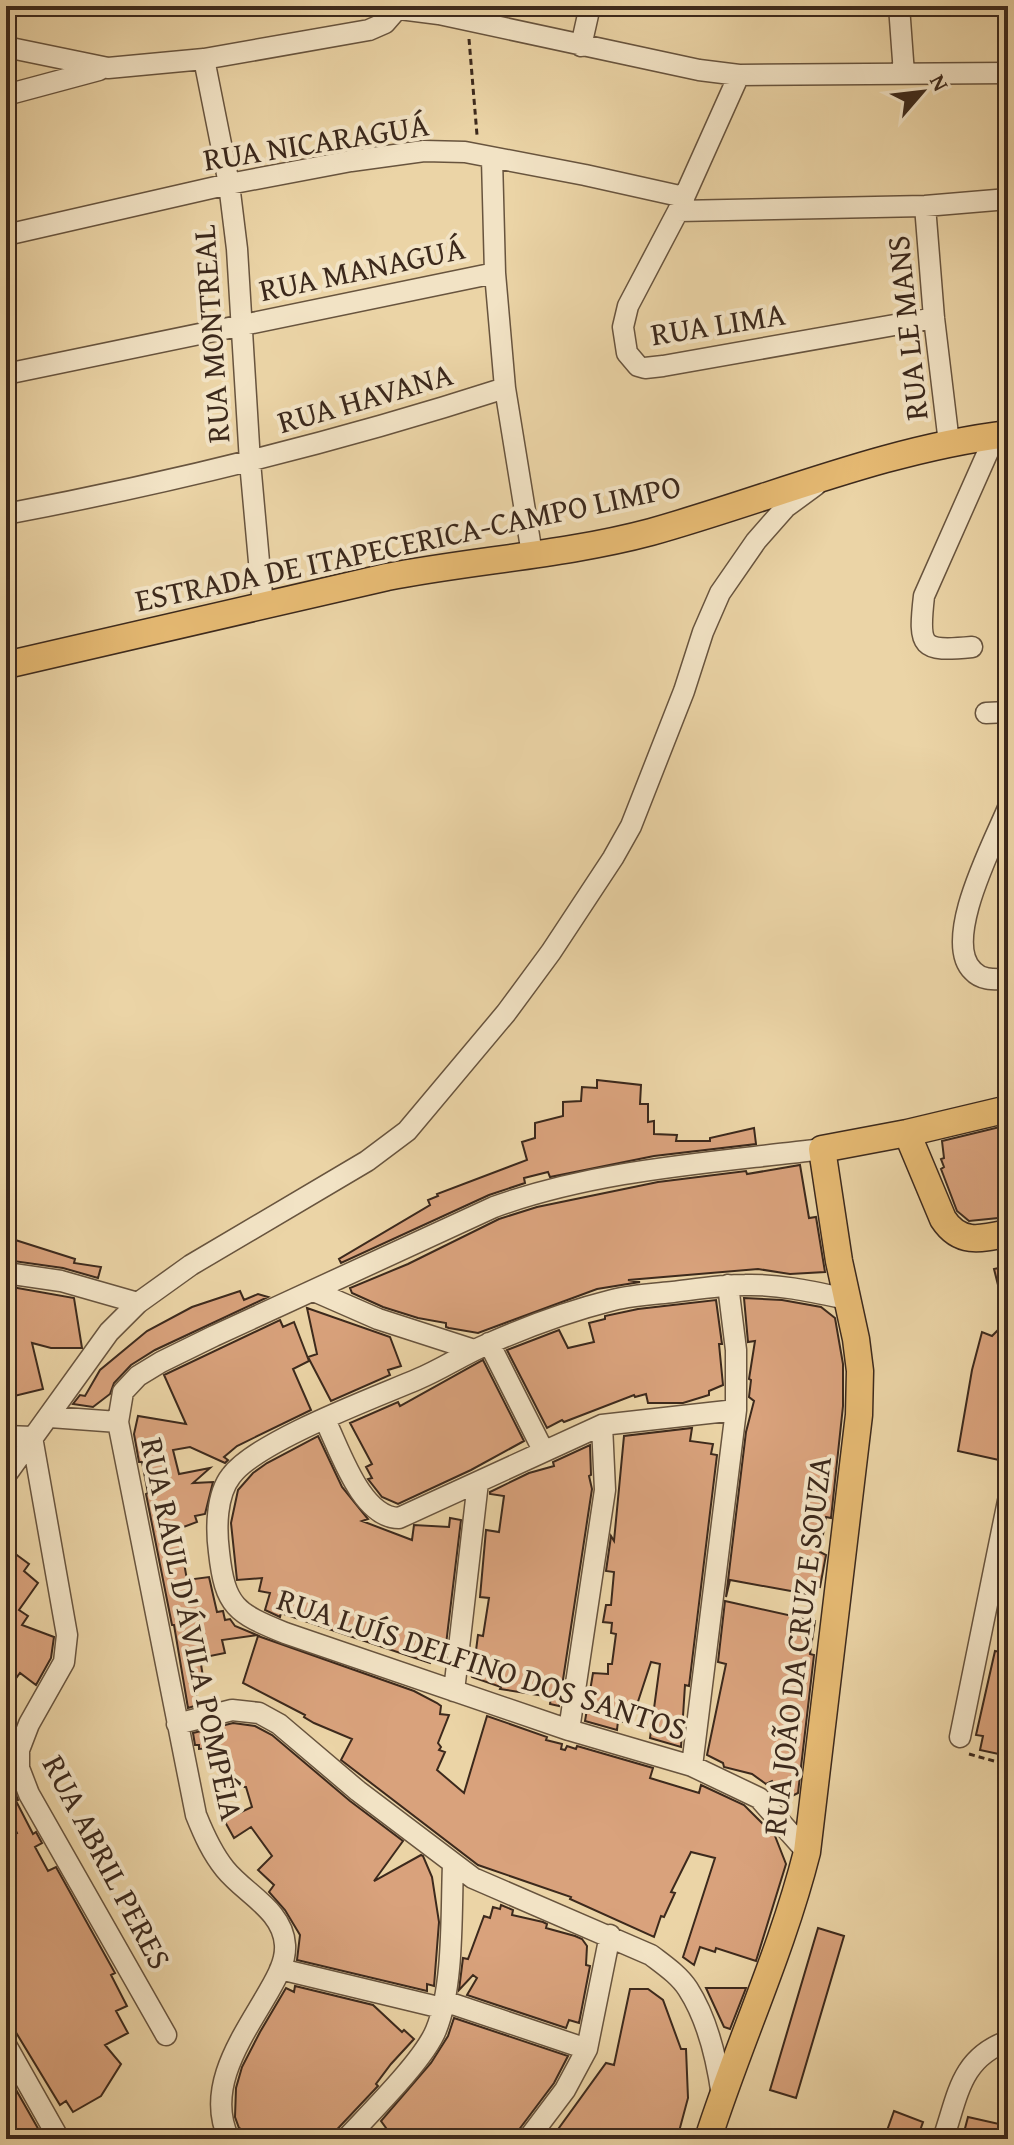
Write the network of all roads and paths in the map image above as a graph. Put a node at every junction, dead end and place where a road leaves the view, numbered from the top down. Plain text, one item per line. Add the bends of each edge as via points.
1 (376, 6) edge
2 (590, 6) edge
3 (899, 6) edge
4 (398, 8) edge
5 (468, 20) junction
6 (581, 46) junction
7 (6, 47) edge
8 (204, 59) junction
9 (108, 68) junction
10 (1008, 73) edge
11 (904, 74) junction
12 (739, 75) junction
13 (6, 95) edge
14 (485, 157) junction
15 (229, 184) junction
16 (1008, 199) edge
17 (681, 204) junction
18 (925, 206) junction
19 (6, 235) edge
20 (495, 273) junction
21 (934, 318) junction
22 (240, 325) junction
23 (6, 374) edge
24 (505, 388) junction
25 (1001, 435) edge
26 (949, 443) junction
27 (250, 462) junction
28 (825, 478) junction
29 (6, 514) edge
30 (532, 554) junction
31 (263, 606) junction
32 (972, 647) dead end
33 (6, 665) edge
34 (1008, 712) edge
35 (986, 713) dead end
36 (1008, 808) edge
37 (1008, 979) edge
38 (1008, 1109) edge
39 (907, 1133) junction
40 (822, 1149) junction
41 (1008, 1233) edge
42 (6, 1273) edge
43 (728, 1285) junction
44 (314, 1291) junction
45 (847, 1299) junction
46 (138, 1303) junction
47 (482, 1347) junction
48 (736, 1410) junction
49 (50, 1417) junction
50 (325, 1420) junction
51 (118, 1422) junction
52 (602, 1425) junction
53 (6, 1436) edge
54 (32, 1437) junction
55 (543, 1450) junction
56 (6, 1475) edge
57 (478, 1482) junction
58 (1008, 1501) edge
59 (454, 1691) junction
60 (177, 1724) junction
61 (569, 1730) junction
62 (960, 1737) joint
63 (1008, 1765) edge
64 (692, 1766) junction
65 (807, 1852) junction
66 (453, 1865) junction
67 (610, 1935) junction
68 (280, 1969) junction
69 (443, 2004) junction
70 (166, 2035) dead end
71 (1008, 2041) edge
72 (6, 2045) edge
73 (587, 2049) junction
74 (722, 2096) junction
75 (59, 2139) edge
76 (229, 2139) edge
77 (346, 2139) edge
78 (528, 2139) edge
79 (708, 2139) edge
80 (943, 2139) edge

1 - 4 street
2 - 6 street
3 - 11 street
4 - 5 street
4 - 8 street via 385,23 369,30
5 - 6 street
5 - 14 path
6 - 12 street
7 - 9 street
8 - 9 street
8 - 15 street, RUA MONTREAL
9 - 13 street
10 - 11 street
11 - 12 street
12 - 17 street, RUA LIMA
14 - 15 street, RUA NICARAGUÁ via 449,151 397,154
14 - 17 street, RUA NICARAGUÁ via 585,175
14 - 20 street
15 - 19 street, RUA NICARAGUÁ
15 - 22 street, RUA MONTREAL
16 - 18 street, RUA NICARAGUÁ
17 - 18 street, RUA NICARAGUÁ
17 - 21 street, RUA LIMA via 628,306 624,340 638,366 663,366
18 - 21 street, RUA LE MANS
20 - 22 street, RUA MANAGUÁ
20 - 24 street
21 - 26 street, RUA LE MANS
22 - 23 street, RUA MANAGUÁ
22 - 27 street, RUA MONTREAL
24 - 27 street, RUA HAVANA
24 - 30 street
25 - 26 main road, ESTRADA DE ITAPECERICA-CAMPO LIMPO
25 - 32 street via 922,610 925,641 932,648
26 - 28 main road, ESTRADA DE ITAPECERICA-CAMPO LIMPO
27 - 29 street, RUA HAVANA
27 - 31 street, RUA MONTREAL
28 - 30 main road, ESTRADA DE ITAPECERICA-CAMPO LIMPO via 650,532
28 - 46 street via 786,507 720,593 631,826 506,1013 407,1131
30 - 31 main road, ESTRADA DE ITAPECERICA-CAMPO LIMPO via 442,566
31 - 33 main road, ESTRADA DE ITAPECERICA-CAMPO LIMPO
34 - 35 street
36 - 37 street via 972,895 963,947 976,974
38 - 39 main road
39 - 40 main road
39 - 41 main road via 950,1230 972,1239
40 - 44 street via 622,1174 539,1191
40 - 45 main road, RUA JOÃO DA CRUZ E SOUZA
42 - 46 street via 61,1281
43 - 45 street, RUA LUÍS DELFINO DOS SANTOS
43 - 47 street, RUA LUÍS DELFINO DOS SANTOS via 614,1300
43 - 48 street
44 - 47 street via 378,1319
44 - 51 street via 138,1376 123,1392
45 - 65 main road, RUA JOÃO DA CRUZ E SOUZA via 860,1371 859,1415
46 - 49 street via 109,1332
47 - 50 street, RUA LUÍS DELFINO DOS SANTOS
47 - 55 street
48 - 52 street
48 - 64 street
49 - 51 street
49 - 54 street
50 - 57 street via 365,1499 389,1518 410,1514
50 - 59 street, RUA LUÍS DELFINO DOS SANTOS via 251,1457 222,1492 218,1543 226,1592 251,1619
51 - 60 street, RUA RAUL D'ÁVILA POMPÉIA
52 - 55 street
52 - 61 street via 605,1490
53 - 54 street
54 - 56 street
54 - 70 street, RUA ABRIL PERES via 66,1650 49,1693 23,1736 19,1768
55 - 57 street
57 - 59 street
58 - 62 street
59 - 61 street, RUA LUÍS DELFINO DOS SANTOS
60 - 66 street via 232,1710 259,1713
60 - 68 street, RUA RAUL D'ÁVILA POMPÉIA via 196,1815 207,1842 227,1871 278,1922 285,1946
61 - 64 street, RUA LUÍS DELFINO DOS SANTOS
62 - 63 path via 960,1747 968,1753
64 - 65 street, RUA LUÍS DELFINO DOS SANTOS via 759,1798
65 - 74 main road, RUA JOÃO DA CRUZ E SOUZA via 793,1909
66 - 67 street via 502,1892
66 - 69 street
67 - 73 street
67 - 74 street via 651,1955 687,1988 709,2036
68 - 69 street
68 - 76 street, RUA RAUL D'ÁVILA POMPÉIA via 222,2083 221,2113
69 - 73 street
69 - 77 street via 436,2031 423,2051
71 - 80 street via 975,2059
72 - 75 street
73 - 78 street via 565,2090
74 - 79 main road, RUA JOÃO DA CRUZ E SOUZA

